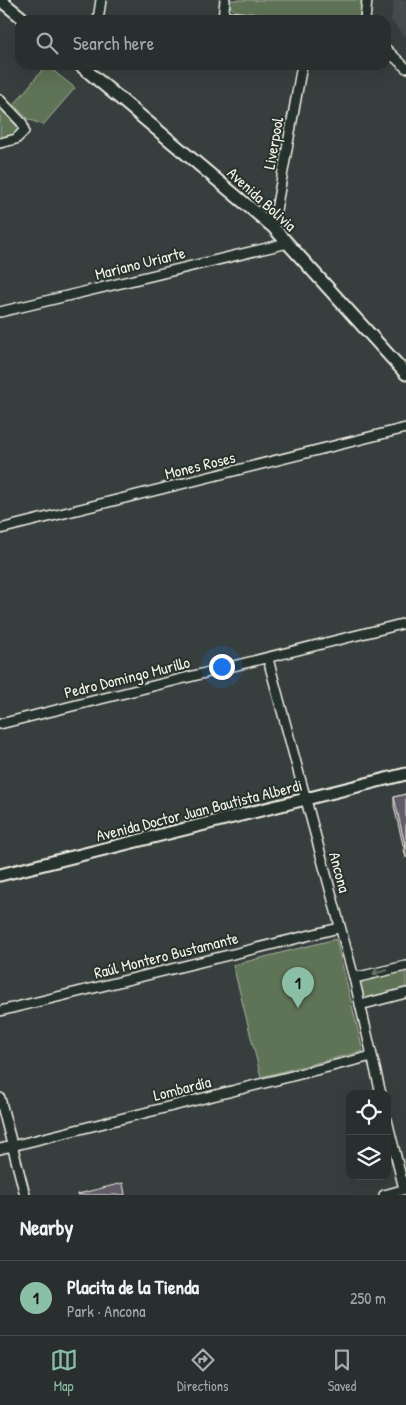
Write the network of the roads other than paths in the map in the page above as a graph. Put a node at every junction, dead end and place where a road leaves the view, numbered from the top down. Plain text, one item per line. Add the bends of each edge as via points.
1 (0, 0) edge
2 (101, 0) edge
3 (225, 0) edge
4 (368, 0) edge
5 (19, 15) edge
6 (99, 15) edge
7 (221, 15) edge
8 (366, 15) edge
9 (391, 54) edge
10 (406, 68) edge
11 (88, 70) edge
12 (301, 70) edge
13 (0, 100) edge
14 (0, 143) edge
15 (273, 227) junction
16 (288, 243) junction
17 (0, 312) edge
18 (406, 374) edge
19 (406, 428) edge
20 (0, 529) edge
21 (406, 623) edge
22 (268, 659) junction
23 (0, 724) edge
24 (406, 774) edge
25 (305, 800) junction
26 (0, 875) edge
27 (339, 928) junction
28 (406, 966) edge
29 (354, 978) junction
30 (406, 994) edge
31 (360, 1005) junction
32 (0, 1011) edge
33 (372, 1056) junction
34 (380, 1090) edge
35 (0, 1098) edge
36 (391, 1135) edge
37 (12, 1146) junction
38 (0, 1149) edge
39 (405, 1189) edge
40 (24, 1195) edge
41 (384, 1195) edge

1 - 5 street
2 - 6 street
3 - 7 street
4 - 8 street
9 - 10 street
11 - 15 street, Avenida Bolivia
12 - 15 street, Liverpool
13 - 14 street via 22,123 24,131 16,139
15 - 16 street, Avenida Bolivia
16 - 17 street, Mariano Uriarte
16 - 18 street, Avenida Bolivia
19 - 20 street, Mones Roses
21 - 22 street, Pedro Domingo Murillo
22 - 23 street, Pedro Domingo Murillo
22 - 25 street, Ancona
24 - 25 street, Avenida Doctor Juan Bautista Alberdi
25 - 26 street, Avenida Doctor Juan Bautista Alberdi
25 - 27 street, Ancona
27 - 29 street, Ancona
27 - 32 street, Raúl Montero Bustamante
28 -> 29 street
29 - 31 street, Ancona
30 - 31 street
31 - 33 street, Ancona
33 - 34 street, Ancona
33 - 37 street, Lombardía
35 - 37 street
36 - 39 street
37 - 38 street, Lombardía
37 - 40 street
39 - 41 street

